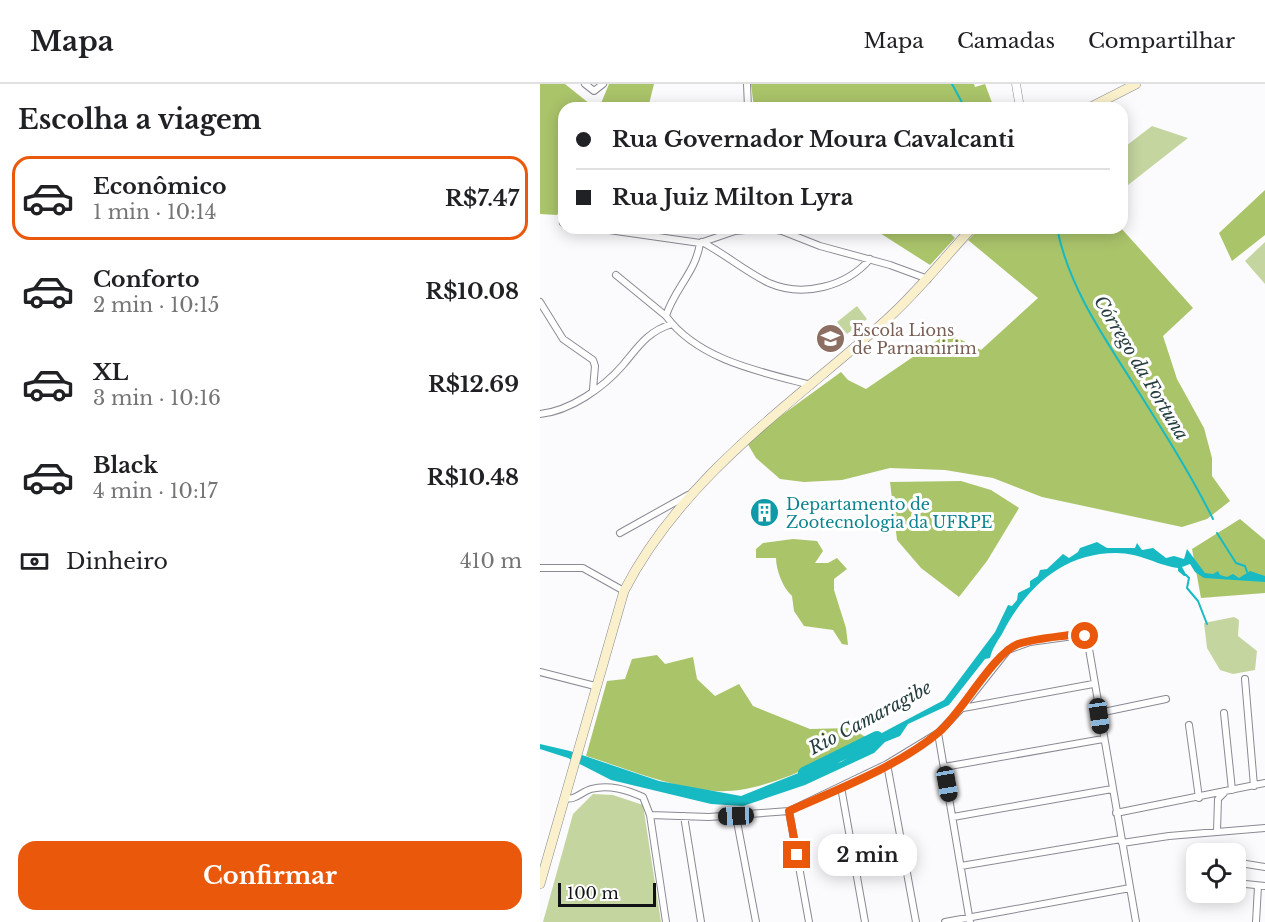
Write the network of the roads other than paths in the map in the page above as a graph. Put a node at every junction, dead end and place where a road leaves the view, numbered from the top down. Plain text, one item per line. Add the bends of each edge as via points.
1 (585, 84) edge
2 (603, 84) edge
3 (747, 84) edge
4 (1016, 84) edge
5 (1136, 84) edge
6 (748, 102) edge
7 (1019, 102) edge
8 (1101, 102) edge
9 (641, 234) edge
10 (730, 234) edge
11 (792, 234) edge
12 (967, 234) edge
13 (701, 242) junction
14 (870, 259) junction
15 (616, 274) dead end
16 (928, 279) junction
17 (540, 302) edge
18 (666, 316) junction
19 (672, 324) junction
20 (811, 385) junction
21 (593, 389) junction
22 (540, 414) edge
23 (688, 495) junction
24 (620, 533) dead end
25 (540, 568) edge
26 (624, 591) junction
27 (540, 672) edge
28 (1245, 679) dead end
29 (1093, 684) junction
30 (596, 687) junction
31 (1166, 699) dead end
32 (962, 708) junction
33 (1099, 713) junction
34 (1224, 713) dead end
35 (1190, 725) dead end
36 (938, 733) junction
37 (1103, 739) junction
38 (887, 764) junction
39 (944, 767) junction
40 (1265, 783) edge
41 (1254, 786) junction
42 (841, 788) junction
43 (1112, 789) junction
44 (1232, 790) junction
45 (566, 793) junction
46 (1199, 798) junction
47 (789, 811) junction
48 (1116, 813) junction
49 (650, 814) junction
50 (684, 816) junction
51 (736, 816) junction
52 (953, 817) junction
53 (1265, 828) edge
54 (1217, 831) junction
55 (1121, 841) junction
56 (1246, 864) edge
57 (962, 866) junction
58 (1265, 867) edge
59 (540, 884) edge
60 (1246, 884) edge
61 (1262, 886) edge
62 (1130, 888) junction
63 (970, 920) edge
64 (666, 922) edge
65 (701, 922) edge
66 (756, 922) edge
67 (810, 922) edge
68 (865, 922) edge
69 (916, 922) edge
70 (945, 922) edge
71 (1136, 922) edge
72 (1256, 922) edge

1 - 2 street via 594,91
3 - 6 street
4 - 7 street
5 - 8 main road
9 - 13 street
10 - 13 street
11 - 14 street
12 - 16 main road
13 - 14 street via 769,283 788,288 844,282
13 - 18 street via 696,264 674,296
14 - 16 street
15 - 18 street
16 - 20 main road via 884,323
17 - 21 street via 563,339 593,360
18 - 19 street
19 - 20 street via 719,357
19 - 21 street via 644,338 621,367
20 - 23 main road
21 - 22 street via 563,409
23 - 24 street
23 - 26 main road via 645,554
25 - 26 street via 583,568
26 - 30 main road
27 - 30 street
28 - 41 street
29 - 32 street
29 - 32 street via 1085,636 1030,642 1008,650
29 - 33 street
30 - 45 main road
31 - 33 street
32 - 36 street
33 - 37 street
34 - 44 street
35 - 46 street
36 - 38 street
36 - 39 street
37 - 39 street
37 - 43 street
38 - 42 street
38 - 69 street
39 - 52 street
40 - 41 street
41 - 44 street
42 - 47 street
42 - 68 street
43 - 48 street
43 - 52 street
44 - 46 street
44 - 54 street via 1218,799
45 - 49 street via 574,798 592,789 615,788 643,797
45 - 59 main road
46 - 48 street
47 - 51 street
47 - 67 street
48 - 55 street
49 - 50 street
49 - 64 street
50 - 51 street
50 - 65 street
51 - 66 street
52 - 57 street
53 - 54 street
54 - 55 street
55 - 57 street
55 - 62 street
56 - 58 street
57 - 63 street
60 - 61 street
61 - 72 street
62 - 63 street
62 - 71 street
63 - 70 street

